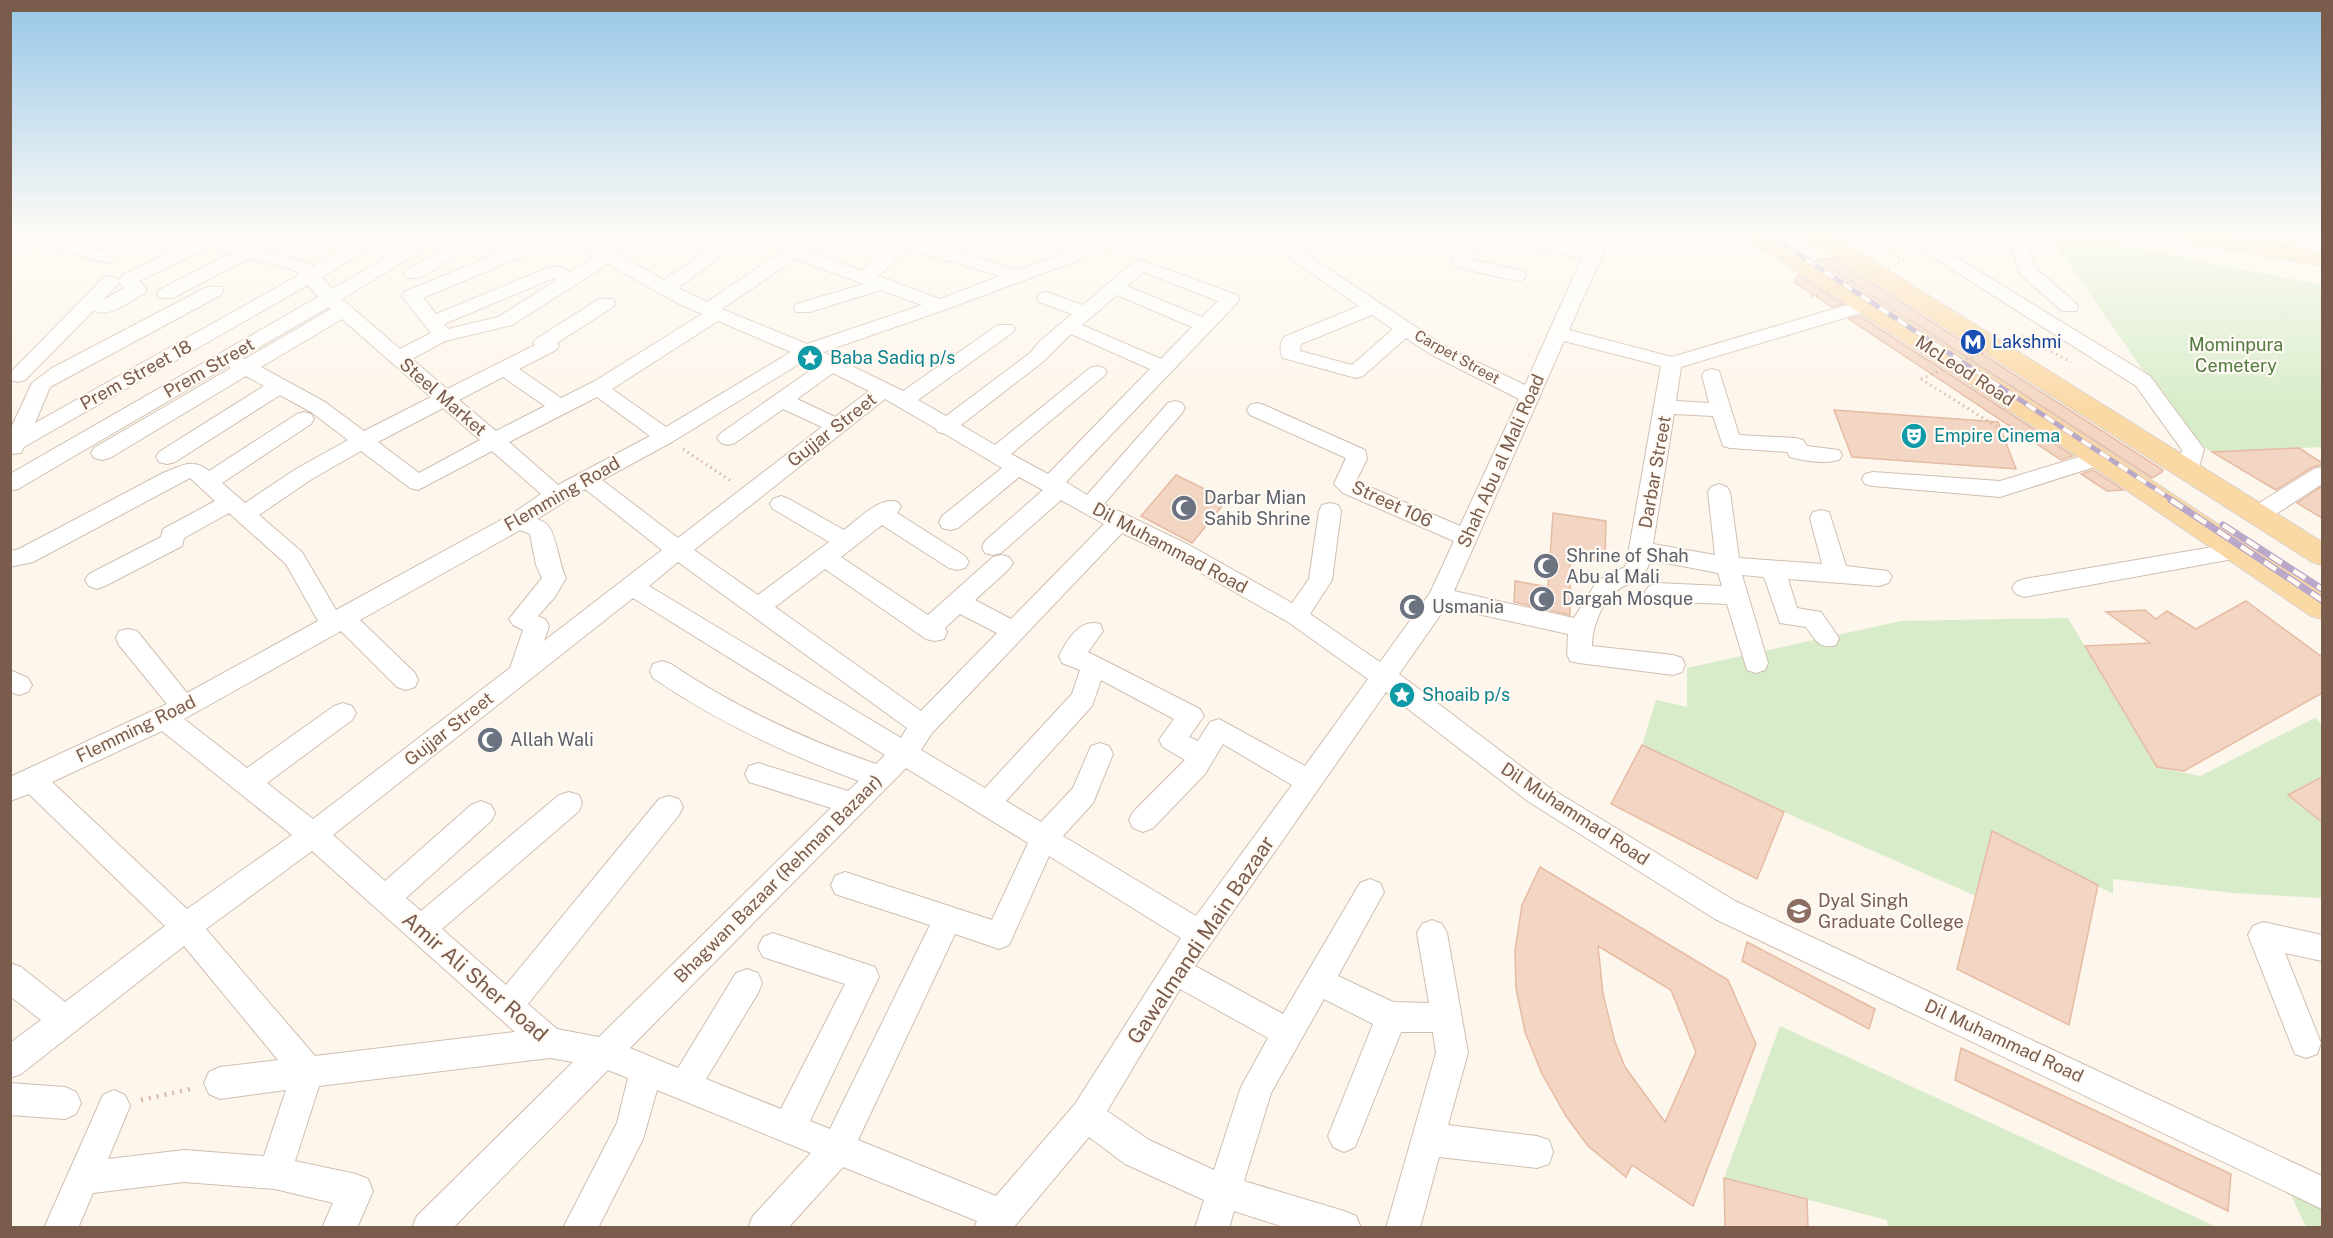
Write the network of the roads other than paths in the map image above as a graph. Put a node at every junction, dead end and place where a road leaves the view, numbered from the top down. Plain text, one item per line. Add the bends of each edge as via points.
1 (99, 293) edge
2 (131, 293) edge
3 (211, 293) edge
4 (282, 293) edge
5 (325, 293) edge
6 (353, 293) edge
7 (419, 293) edge
8 (512, 293) edge
9 (551, 293) edge
10 (675, 293) edge
11 (738, 293) edge
12 (843, 293) edge
13 (906, 293) edge
14 (973, 293) edge
15 (1108, 293) edge
16 (1126, 293) edge
17 (1214, 293) edge
18 (1353, 293) edge
19 (1576, 293) edge
20 (1844, 293) edge
21 (1908, 293) edge
22 (2000, 293) edge
23 (2052, 293) edge
24 (1046, 298) dead end
25 (606, 303) dead end
26 (336, 304) junction
27 (940, 305) junction
28 (1864, 306) junction
29 (1374, 307) junction
30 (2069, 307) dead end
31 (102, 308) dead end
32 (802, 308) dead end
33 (713, 311) junction
34 (1085, 312) junction
35 (1205, 325) junction
36 (1069, 326) junction
37 (1405, 328) junction
38 (438, 329) junction
39 (1005, 329) dead end
40 (1558, 333) junction
41 (806, 351) junction
42 (228, 358) junction
43 (398, 358) junction
44 (1672, 363) junction
45 (832, 364) junction
46 (247, 368) junction
47 (1164, 368) junction
48 (506, 369) junction
49 (59, 372) junction
50 (1097, 372) dead end
51 (1712, 375) dead end
52 (14, 377) edge
53 (279, 386) junction
54 (598, 388) junction
55 (893, 395) junction
56 (1530, 396) junction
57 (444, 398) junction
58 (782, 400) junction
59 (560, 407) junction
60 (1666, 407) junction
61 (1175, 408) dead end
62 (1257, 410) dead end
63 (1722, 410) junction
64 (304, 418) dead end
65 (837, 426) junction
66 (945, 427) junction
67 (135, 434) junction
68 (664, 437) junction
69 (728, 438) dead end
70 (362, 441) junction
71 (494, 441) junction
72 (13, 448) edge
73 (102, 453) dead end
74 (1832, 455) dead end
75 (167, 456) junction
76 (2099, 458) junction
77 (1007, 460) junction
78 (2189, 470) junction
79 (187, 471) junction
80 (2322, 474) edge
81 (586, 479) junction
82 (1873, 479) dead end
83 (208, 482) junction
84 (10, 484) edge
85 (1055, 486) junction
86 (1719, 492) dead end
87 (556, 495) junction
88 (781, 504) dead end
89 (1090, 505) junction
90 (238, 508) junction
91 (1330, 511) dead end
92 (2259, 514) junction
93 (1821, 518) dead end
94 (520, 520) junction
95 (950, 522) dead end
96 (1119, 522) junction
97 (1467, 538) junction
98 (845, 541) junction
99 (678, 550) junction
100 (1641, 550) junction
101 (2236, 551) junction
102 (2322, 555) edge
103 (824, 557) junction
104 (10, 559) edge
105 (957, 562) dead end
106 (1728, 566) junction
107 (1773, 569) junction
108 (1836, 573) junction
109 (1880, 577) dead end
110 (97, 579) dead end
111 (632, 586) junction
112 (2024, 588) dead end
113 (1657, 592) dead end
114 (1738, 596) junction
115 (1440, 597) junction
116 (959, 602) junction
117 (758, 608) junction
118 (2322, 608) edge
119 (1296, 616) junction
120 (337, 620) junction
121 (1580, 628) junction
122 (1013, 631) junction
123 (1091, 631) dead end
124 (128, 638) dead end
125 (1827, 638) dead end
126 (1756, 663) dead end
127 (1094, 665) junction
128 (1673, 665) dead end
129 (662, 671) dead end
130 (520, 673) junction
131 (1384, 677) junction
132 (406, 680) dead end
133 (174, 712) junction
134 (343, 714) dead end
135 (923, 726) junction
136 (904, 753) junction
137 (1100, 754) dead end
138 (1202, 756) junction
139 (758, 774) dead end
140 (880, 777) junction
141 (1310, 782) junction
142 (247, 783) junction
143 (21, 784) edge
144 (569, 803) dead end
145 (988, 803) junction
146 (853, 804) junction
147 (669, 807) dead end
148 (481, 813) dead end
149 (1143, 820) dead end
150 (313, 835) junction
151 (1044, 837) junction
152 (845, 885) dead end
153 (1370, 892) dead end
154 (385, 899) junction
155 (948, 918) junction
156 (186, 927) junction
157 (420, 930) junction
158 (1432, 933) dead end
159 (1202, 935) junction
160 (773, 947) dead end
161 (2322, 948) edge
162 (1175, 970) junction
163 (10, 977) edge
164 (1318, 981) junction
165 (747, 983) dead end
166 (508, 1005) junction
167 (1391, 1017) junction
168 (1446, 1018) junction
169 (66, 1021) junction
170 (1288, 1033) junction
171 (550, 1043) junction
172 (2306, 1043) dead end
173 (604, 1053) junction
174 (10, 1063) edge
175 (646, 1070) junction
176 (308, 1072) junction
177 (220, 1083) road end
178 (685, 1085) junction
179 (10, 1099) edge
180 (65, 1103) dead end
181 (114, 1106) road end
182 (1086, 1115) junction
183 (789, 1128) junction
184 (1344, 1136) dead end
185 (1428, 1139) junction
186 (838, 1148) junction
187 (1537, 1152) dead end
188 (275, 1173) junction
189 (83, 1178) junction
190 (1223, 1191) junction
191 (2322, 1193) edge
192 (997, 1221) edge
193 (64, 1226) edge
194 (339, 1227) edge
195 (429, 1227) edge
196 (580, 1227) edge
197 (765, 1227) edge
198 (1212, 1227) edge
199 (1344, 1227) edge
200 (1403, 1227) edge

1 - 52 street
2 - 31 street
3 - 49 street
4 - 72 street, Prem Street 18
5 - 26 street, Steel Market
6 - 26 street, Prem Street
7 - 38 street via 411,296
8 - 38 street
9 - 38 street via 505,321
10 - 33 street, Dil Muhammad Road
11 - 33 street
12 - 32 street
13 - 27 street
14 - 27 street, Flemming Road
15 - 34 street
16 - 35 street
17 - 35 street via 1230,299
18 - 29 street, Carpet Street
19 - 40 street, Shah Abu al Mali Road
20 - 28 main road, McLeod Road
21 - 78 main road, McLeod Road
22 - 78 street via 2143,381 2193,449
23 - 30 street
24 - 34 street
25 - 48 street via 543,343 549,346
26 - 42 street, Prem Street
26 - 43 street, Steel Market
26 - 46 street
27 - 41 street, Flemming Road
28 - 44 street
28 - 76 main road, McLeod Road
29 - 37 street, Carpet Street
29 - 37 street via 1291,341 1290,354 1356,372
33 - 41 street, Dil Muhammad Road
33 - 54 street
34 - 36 street
35 - 47 street
36 - 47 street
36 - 66 street via 1037,357
37 - 56 street, Carpet Street via 1438,351
38 - 43 street
39 - 55 street, Gujjar Street
40 - 44 street
40 - 56 street, Shah Abu al Mali Road
41 - 45 street, Dil Muhammad Road
41 - 68 street, Flemming Road
42 - 46 street
42 - 84 street, Prem Street
43 - 57 street, Steel Market
44 - 60 street, Darbar Street
45 - 55 street, Dil Muhammad Road
45 - 58 street
46 - 53 street
46 - 67 street
47 - 85 street
48 - 57 street
48 - 59 street
49 - 52 street
49 - 72 street via 42,383
50 - 77 street
51 - 63 street
53 - 70 street via 318,407
53 - 75 street
54 - 59 street
54 - 68 street
55 - 65 street, Gujjar Street
55 - 66 street, Dil Muhammad Road
56 - 97 street, Shah Abu al Mali Road
57 - 70 street
57 - 71 street, Steel Market
58 - 65 street
58 - 69 street
59 - 71 street
60 - 63 street
60 - 100 street, Darbar Street
61 - 89 street
62 - 97 street, Street 106 via 1357,455 1345,479 1351,488
63 - 74 street via 1730,441 1796,445 1798,452
64 - 83 street
65 - 99 street, Gujjar Street
66 - 77 street, Dil Muhammad Road
67 - 73 street
67 - 75 street
68 - 81 street, Flemming Road
70 - 71 street via 418,483
70 - 90 street
71 - 87 street, Steel Market
75 - 79 street
76 - 82 street via 2000,489
76 - 101 main road, McLeod Road
77 - 85 street, Dil Muhammad Road
77 - 95 street
78 - 92 main road, McLeod Road
79 - 83 street via 193,469
79 - 104 street via 25,556
80 - 92 street
81 - 87 street, Flemming Road
81 - 99 street
83 - 90 street
85 - 89 street, Dil Muhammad Road
85 - 116 street
86 - 106 street
87 - 94 street, Flemming Road
88 - 98 street
89 - 96 street, Dil Muhammad Road
90 - 110 street via 171,534 174,540
90 - 120 street via 294,558
91 - 119 street via 1320,580
92 - 102 main road, McLeod Road
93 - 108 street
94 - 120 street, Flemming Road
94 - 130 street via 540,530 554,578 521,619 537,626
96 - 119 street, Dil Muhammad Road via 1181,551
96 - 122 street, Bhagwan Bazaar (Rehman Bazaar)
97 - 115 street, Shah Abu al Mali Road
98 - 103 street
98 - 105 street via 885,511
99 - 111 street, Gujjar Street
99 - 117 street
100 - 106 street
100 - 121 street, Darbar Street via 1634,572 1605,587
101 - 112 street
101 - 118 main road, McLeod Road
103 - 116 street via 932,630
103 - 117 street
106 - 107 street
106 - 114 street
107 - 108 street
107 - 125 street via 1788,616 1813,618
108 - 109 street
111 - 130 street, Gujjar Street
111 - 136 street
113 - 114 street
114 - 126 street
115 - 121 street
115 - 131 street, Shah Abu al Mali Road
116 - 122 street
117 - 135 street
119 - 131 street, Dil Muhammad Road
120 - 132 street
120 - 133 street, Flemming Road
121 - 128 street via 1579,654
122 - 135 street, Bhagwan Bazaar (Rehman Bazaar)
123 - 127 street via 1071,656
124 - 133 street, Amir Ali Sher Road
127 - 138 street via 1191,717 1173,740
127 - 145 street via 1083,699
129 - 140 street via 738,719 823,757
130 - 150 street, Gujjar Street
131 - 141 street, Gawalmandi Main Bazaar
131 - 191 street, Dil Muhammad Road via 1538,794 1725,910
133 - 142 street, Amir Ali Sher Road
133 - 143 street, Flemming Road
134 - 142 street
135 - 136 street, Bhagwan Bazaar (Rehman Bazaar)
136 - 140 street, Bhagwan Bazaar (Rehman Bazaar)
136 - 145 street
137 - 151 street via 1084,795
138 - 141 street via 1219,729
138 - 149 street
139 - 146 street
140 - 146 street, Bhagwan Bazaar (Rehman Bazaar)
141 - 159 street, Gawalmandi Main Bazaar
142 - 150 street, Amir Ali Sher Road
143 - 156 street
144 - 157 street
145 - 151 street
146 - 173 street, Bhagwan Bazaar (Rehman Bazaar)
147 - 166 street
148 - 154 street
150 - 154 street, Amir Ali Sher Road
150 - 156 street, Gujjar Street
151 - 155 street via 999,936
151 - 159 street
152 - 155 street
153 - 164 street
154 - 157 street, Amir Ali Sher Road
155 - 186 street
156 - 169 street, Gujjar Street
156 - 176 street
157 - 166 street, Amir Ali Sher Road
158 - 168 street
159 - 162 street, Gawalmandi Main Bazaar
160 - 183 street via 864,977
161 - 172 street via 2263,935
162 - 170 street
162 - 182 street, Gawalmandi Main Bazaar
163 - 169 street
164 - 167 street
164 - 170 street
165 - 178 street
166 - 171 street, Amir Ali Sher Road
167 - 168 street
167 - 184 street
168 - 185 street via 1452,1053
169 - 174 street, Gujjar Street
170 - 190 street via 1257,1087
171 - 173 street, Amir Ali Sher Road
171 - 176 street
173 - 175 street, Amir Ali Sher Road
173 - 195 street, Bhagwan Bazaar (Rehman Bazaar)
175 - 178 street, Amir Ali Sher Road
175 - 196 street via 632,1128
176 - 177 street
176 - 188 street
178 - 183 street, Amir Ali Sher Road
179 - 180 street
181 - 189 street
182 - 190 street via 1137,1152
182 - 192 street, Gawalmandi Main Bazaar
183 - 186 street, Amir Ali Sher Road
185 - 187 street
185 - 200 street
186 - 192 street, Amir Ali Sher Road
186 - 197 street
188 - 189 street via 184,1166
188 - 194 street via 356,1191
189 - 193 street
190 - 198 street
190 - 199 street

